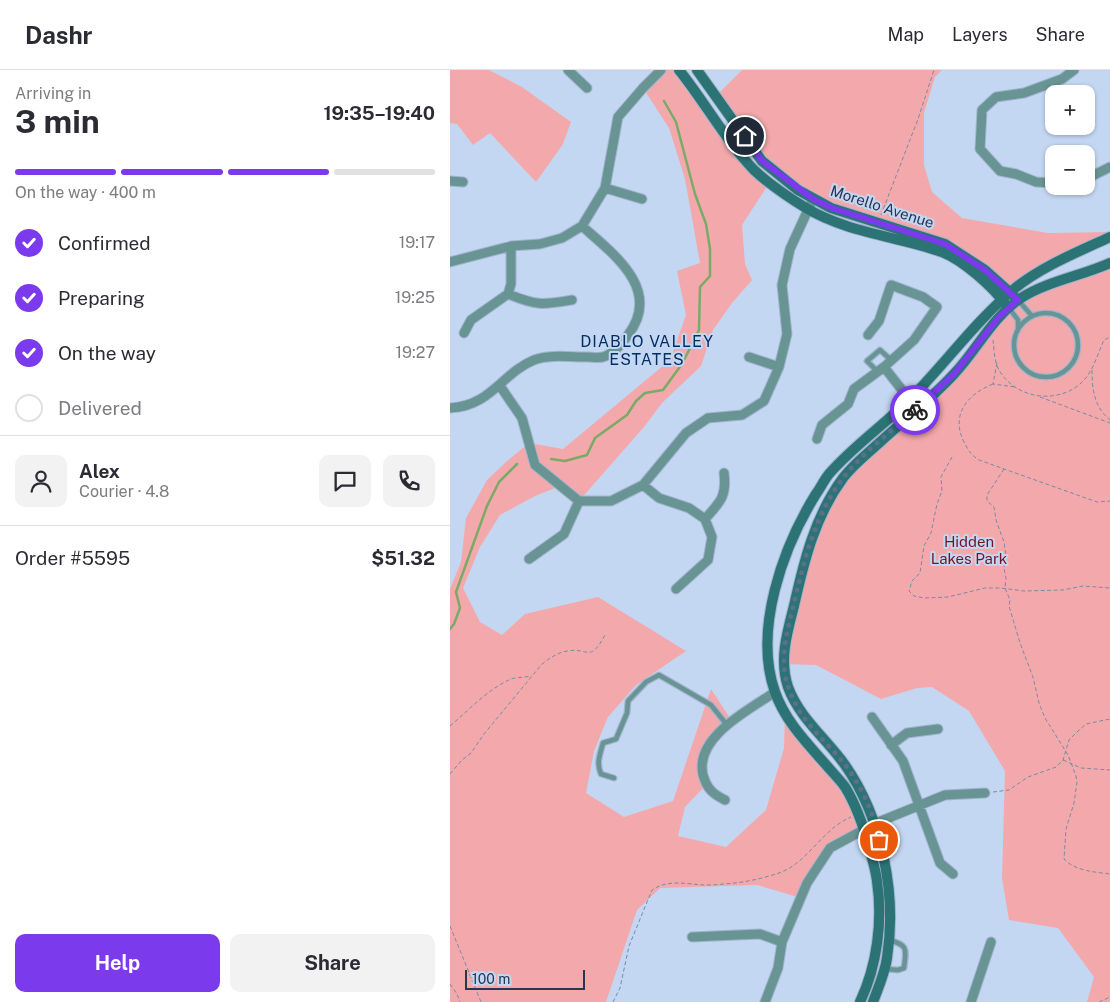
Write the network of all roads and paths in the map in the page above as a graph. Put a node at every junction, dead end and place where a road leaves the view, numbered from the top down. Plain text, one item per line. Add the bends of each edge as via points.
1 (568, 70) edge
2 (661, 70) edge
3 (679, 70) edge
4 (697, 70) edge
5 (934, 70) edge
6 (1074, 70) edge
7 (587, 88) dead end
8 (1110, 167) edge
9 (1095, 174) edge
10 (450, 181) edge
11 (463, 182) dead end
12 (1045, 182) edge
13 (605, 188) junction
14 (642, 199) dead end
15 (813, 199) junction
16 (808, 209) junction
17 (879, 222) junction
18 (582, 226) junction
19 (1110, 236) edge
20 (511, 246) junction
21 (450, 262) edge
22 (1110, 263) edge
23 (508, 294) junction
24 (1014, 296) junction
25 (572, 300) dead end
26 (1006, 304) junction
27 (1032, 316) junction
28 (1018, 330) junction
29 (464, 333) dead end
30 (868, 335) dead end
31 (1110, 337) edge
32 (993, 339) dead end
33 (749, 357) dead end
34 (891, 360) junction
35 (997, 362) junction
36 (779, 367) junction
37 (880, 369) junction
38 (1092, 369) junction
39 (993, 384) junction
40 (500, 386) junction
41 (1016, 387) junction
42 (1036, 396) junction
43 (910, 400) junction
44 (917, 409) junction
45 (450, 410) edge
46 (1110, 420) edge
47 (1110, 423) edge
48 (817, 439) dead end
49 (952, 457) dead end
50 (1004, 469) junction
51 (724, 474) dead end
52 (643, 485) junction
53 (578, 501) junction
54 (1110, 501) edge
55 (705, 519) junction
56 (529, 559) dead end
57 (1005, 588) junction
58 (1110, 588) edge
59 (676, 589) dead end
60 (605, 635) dead end
61 (532, 676) junction
62 (775, 692) junction
63 (872, 717) dead end
64 (1110, 719) edge
65 (727, 725) junction
66 (450, 726) edge
67 (938, 729) dead end
68 (891, 746) junction
69 (1066, 751) junction
70 (1063, 760) junction
71 (1072, 764) junction
72 (1110, 770) edge
73 (450, 774) edge
74 (614, 778) dead end
75 (985, 793) joint
76 (725, 800) dead end
77 (920, 805) junction
78 (858, 813) junction
79 (876, 823) junction
80 (864, 830) junction
81 (953, 874) dead end
82 (1110, 874) edge
83 (450, 926) edge
84 (692, 937) dead end
85 (888, 940) junction
86 (782, 942) junction
87 (991, 942) dead end
88 (884, 969) junction
89 (450, 984) edge
90 (1110, 997) edge
91 (460, 1002) edge
92 (482, 1002) edge
93 (613, 1002) edge
94 (765, 1002) edge
95 (860, 1002) edge
96 (873, 1002) edge
97 (971, 1002) edge
98 (1098, 1002) edge

1 - 7 street
2 - 13 street via 618,118
3 - 16 street, Morello Avenue via 754,169
4 - 15 street, Morello Avenue via 762,161
5 - 17 path
6 - 12 street via 1062,79 1024,93 996,97 982,110 980,149 1000,171
8 - 9 street
10 - 11 street
13 - 14 street
13 - 18 street
15 - 16 street
15 - 17 street, Morello Avenue
16 - 26 street, Morello Avenue via 853,229 944,253 975,272
16 - 36 street via 790,249 782,285 788,334
17 - 24 street, Morello Avenue via 945,244 985,270
18 - 20 street via 562,238 540,244
18 - 40 street via 632,275 639,295 639,313 632,331 604,356 540,358 521,365
19 - 24 street via 1031,276
20 - 21 street
20 - 23 street
22 - 24 street
23 - 25 street via 541,305
23 - 29 street via 472,320
24 - 26 street
24 - 27 lane
26 - 28 lane via 1018,320
26 - 43 street via 982,321
26 - 44 street via 954,374
27 - 28 lane
27 - 28 lane via 1057,314 1072,326 1077,337 1077,351 1067,369 1049,376 1037,375 1024,368 1014,346
30 - 34 street via 879,321 891,285 923,297 937,307 914,340
31 - 38 path via 1104,340
32 - 35 path
33 - 36 street
34 - 37 street
34 - 37 lane via 880,350 868,361
35 - 39 path
35 - 41 path via 998,369
36 - 52 street via 764,401 742,415 708,418 686,433
37 - 43 street
37 - 48 street via 854,389 848,404 822,424
38 - 42 path via 1080,384 1064,393 1045,398
38 - 46 path via 1096,402
39 - 41 path
39 - 50 path via 975,393 964,405 959,431 970,454
40 - 45 street via 477,402
40 - 53 street via 522,418 535,465
41 - 42 path
42 - 47 path
43 - 44 street
43 - 62 street via 828,475 792,536 770,614 770,673
44 - 79 street via 844,477 822,511 810,541 785,643 784,664 796,704 844,763
49 - 57 path via 941,477 942,490 931,533 924,546 920,573 912,581 909,591 924,598
50 - 54 path via 1097,502
50 - 57 path via 987,495 987,501 994,507 1004,542
51 - 55 street via 726,488
52 - 53 street via 611,501
52 - 55 street via 659,498 689,508
53 - 56 street via 564,534
55 - 59 street via 712,537 708,560
57 - 58 path via 1024,591 1083,586
57 - 69 path via 1039,703
60 - 61 path via 596,650 590,653 568,651 552,657
61 - 66 path via 512,678
61 - 73 path via 471,753
62 - 65 street
62 - 78 street via 785,714 844,786
63 - 68 street
64 - 69 path via 1086,724 1069,740
65 - 74 lane via 711,705 659,675 646,682 628,702 616,739 603,743 598,767 602,774
65 - 76 street via 707,747 702,767 710,791
67 - 68 street via 907,732
68 - 77 street via 903,761
69 - 70 path
69 - 71 path
70 - 71 path
70 - 75 path via 1056,767 1028,777 1009,790
71 - 72 path via 1081,768
71 - 82 path via 1077,782 1066,829 1064,859 1076,867
75 - 77 street via 945,795
77 - 79 street
77 - 81 street via 940,862
78 - 80 street
78 - 93 path via 833,828 812,850 779,873 746,882 675,883 652,890 629,946 620,988
79 - 80 street
79 - 85 street via 890,899
80 - 86 street via 830,848 807,883
80 - 95 street via 877,879 880,906 875,957
83 - 92 path
84 - 86 street via 760,934
85 - 88 street
85 - 88 lane via 900,943 906,954 904,968
86 - 94 street via 778,968
87 - 97 street
88 - 96 street
89 - 91 path
90 - 98 path

